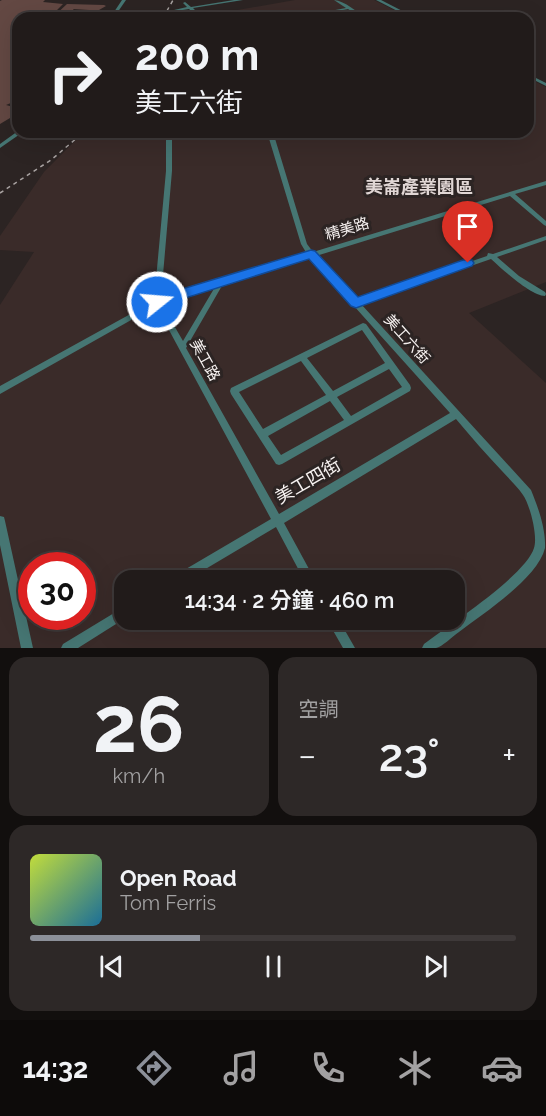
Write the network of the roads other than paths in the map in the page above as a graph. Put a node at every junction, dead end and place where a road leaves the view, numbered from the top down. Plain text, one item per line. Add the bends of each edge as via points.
1 (241, 0) edge
2 (336, 0) edge
3 (378, 0) edge
4 (185, 3) dead end
5 (191, 8) junction
6 (350, 8) junction
7 (176, 10) dead end
8 (195, 12) edge
9 (328, 12) edge
10 (356, 12) edge
11 (402, 12) edge
12 (169, 138) edge
13 (272, 138) edge
14 (546, 183) edge
15 (511, 194) junction
16 (546, 224) edge
17 (546, 238) edge
18 (311, 254) junction
19 (490, 255) junction
20 (221, 282) junction
21 (542, 294) dead end
22 (157, 302) junction
23 (356, 303) junction
24 (182, 349) junction
25 (302, 357) junction
26 (391, 364) junction
27 (0, 390) edge
28 (331, 396) junction
29 (457, 414) junction
30 (350, 421) junction
31 (262, 434) junction
32 (0, 521) edge
33 (276, 521) junction
34 (195, 570) edge
35 (304, 570) edge
36 (114, 619) edge
37 (339, 630) edge
38 (27, 648) edge
39 (67, 648) edge
40 (349, 648) edge
41 (428, 648) edge

1 - 5 street
2 - 6 street
3 - 11 street
4 - 5 street
5 - 7 street
5 - 8 street
6 - 9 street
6 - 10 street
12 - 22 street
13 - 18 street, 美工六街 via 304,244
14 - 15 street, 精美路
15 - 16 street
15 - 18 street, 精美路
17 - 19 street
18 - 20 street, 精美路
18 - 23 street, 美工六街
19 - 21 street
19 - 23 street
20 - 22 street, 精美路
20 - 24 street
22 - 24 street, 美工路
22 - 27 street, 精美路
23 - 29 street, 美工六街
24 - 33 street, 美工路
25 - 26 street via 363,326
25 - 28 street
25 - 31 street via 234,391
26 - 28 street
26 - 30 street via 407,388
28 - 30 street
28 - 31 street
29 - 33 street, 美工四街
29 - 41 street, 美工六街 via 528,493 540,529 539,552 522,575
30 - 31 street via 279,461
32 - 38 street
33 - 34 street, 美工四街
33 - 35 street, 美工路
36 - 39 street
37 - 40 street

